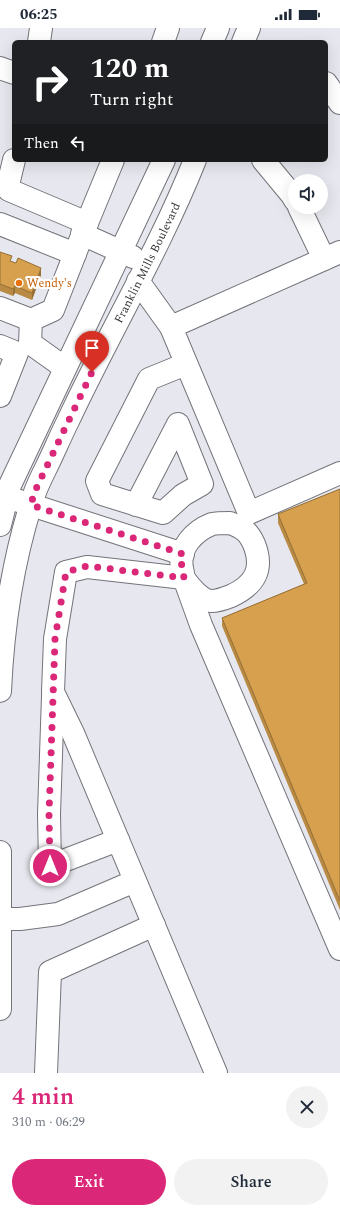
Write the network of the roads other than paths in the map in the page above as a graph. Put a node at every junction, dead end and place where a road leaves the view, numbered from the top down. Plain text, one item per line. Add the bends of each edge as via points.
1 (41, 28) edge
2 (168, 28) edge
3 (218, 28) edge
4 (40, 40) edge
5 (164, 40) edge
6 (213, 40) edge
7 (0, 68) edge
8 (12, 72) edge
9 (328, 86) edge
10 (340, 103) edge
11 (14, 162) edge
12 (112, 162) edge
13 (163, 162) edge
14 (194, 162) edge
15 (265, 162) edge
16 (288, 190) edge
17 (303, 214) edge
18 (0, 224) edge
19 (84, 228) junction
20 (120, 252) junction
21 (75, 254) junction
22 (332, 255) edge
23 (143, 272) junction
24 (0, 308) edge
25 (31, 320) junction
26 (171, 327) junction
27 (16, 347) edge
28 (186, 364) junction
29 (65, 368) junction
30 (0, 396) edge
31 (206, 411) junction
32 (178, 424) junction
33 (340, 473) edge
34 (3, 501) edge
35 (31, 505) junction
36 (136, 505) junction
37 (246, 520) junction
38 (183, 554) junction
39 (184, 578) junction
40 (0, 691) edge
41 (53, 692) junction
42 (118, 840) junction
43 (0, 852) edge
44 (135, 881) junction
45 (0, 919) edge
46 (154, 925) junction
47 (340, 949) edge
48 (0, 1009) edge
49 (46, 1073) edge
50 (216, 1073) edge

1 - 4 street
2 - 5 street
3 - 6 street
7 - 8 street
9 - 10 street
11 - 19 street via 9,190
12 - 19 street
13 - 20 street
14 - 23 street, Franklin Mills Boulevard
15 - 16 street
17 - 22 street
18 - 21 street
19 - 20 street
19 - 21 street
20 - 23 street
20 - 29 street
21 - 25 street via 53,310
22 - 26 street
23 - 26 street
23 - 35 street, Franklin Mills Boulevard via 78,400
24 - 25 street
25 - 27 street
26 - 28 street
27 - 29 street
27 - 30 street
28 - 31 street
28 - 36 street via 149,379 97,481 102,494
29 - 34 street
31 - 32 street
31 - 37 street
32 - 36 street
32 - 36 street via 202,484 163,513
33 - 37 street
34 - 35 street
35 - 38 street
35 - 40 street, Franklin Mills Boulevard via 10,592 2,647
37 - 38 street via 213,524 196,532
37 - 39 street via 257,552 258,568 252,581 243,591 227,598 210,601 196,594
38 - 39 street via 181,561
39 - 41 street via 87,566 66,572 55,639
39 - 47 street via 201,624
41 - 42 street
41 - 42 street via 50,866
42 - 44 street
43 - 45 street
44 - 45 street via 58,914
44 - 46 street
45 - 48 street
46 - 49 street via 50,972
46 - 50 street

